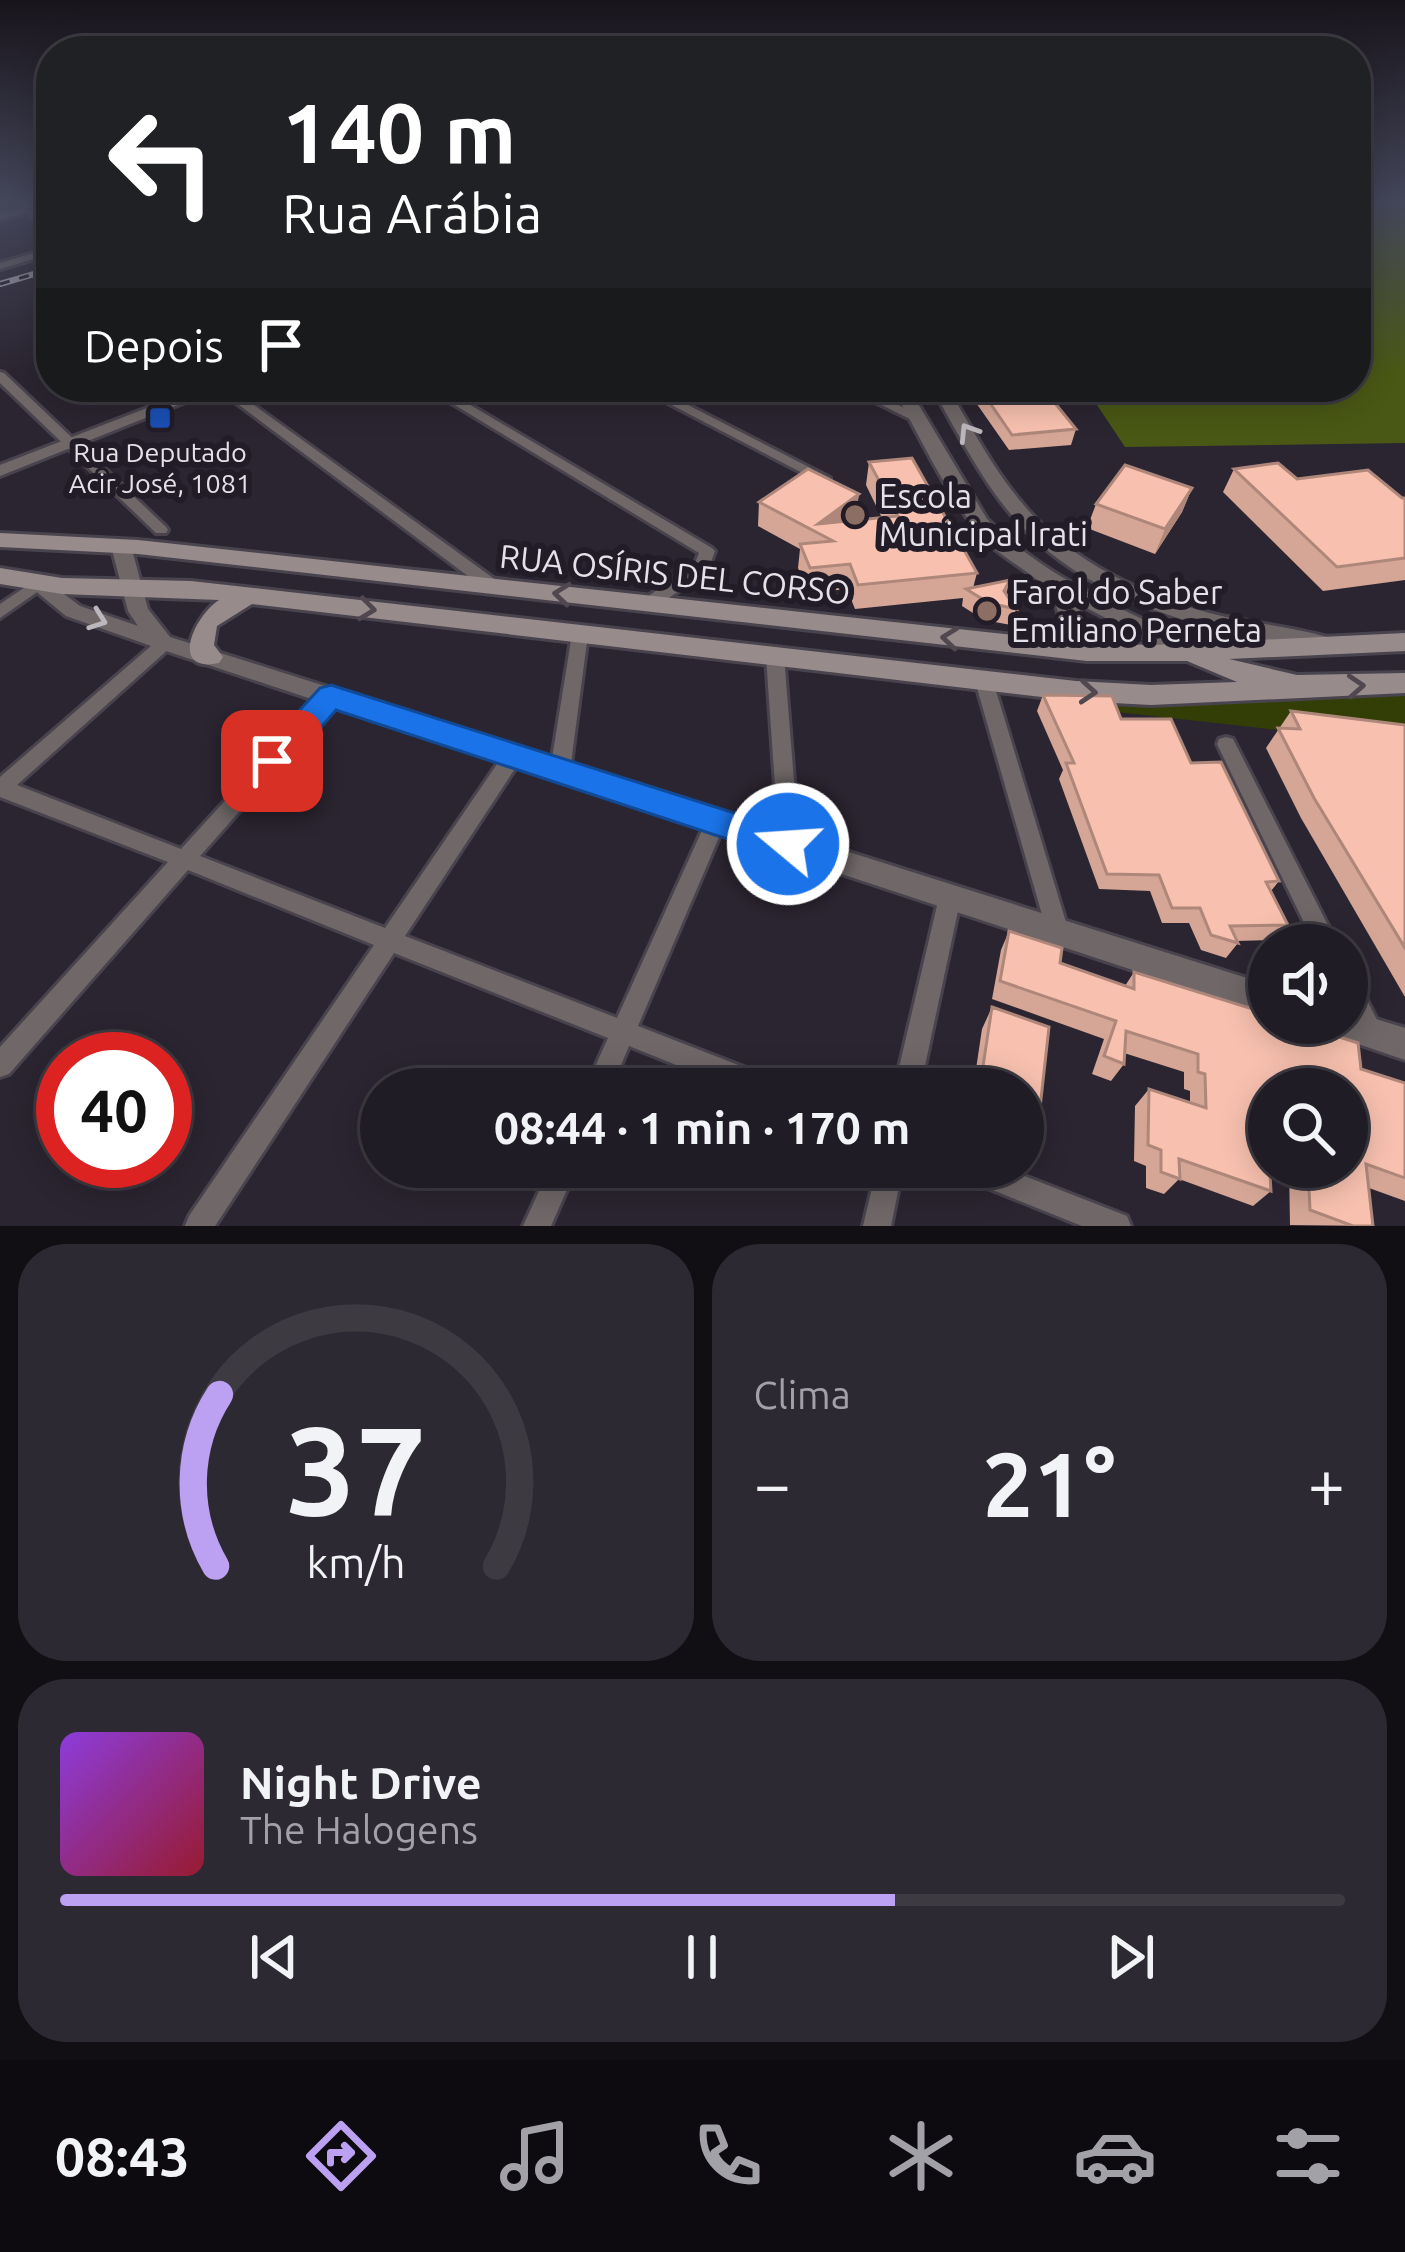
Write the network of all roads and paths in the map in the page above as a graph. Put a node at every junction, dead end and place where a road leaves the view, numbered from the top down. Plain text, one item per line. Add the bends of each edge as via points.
1 (0, 376) edge
2 (178, 402) edge
3 (237, 402) edge
4 (456, 402) edge
5 (673, 402) edge
6 (884, 402) edge
7 (908, 402) edge
8 (949, 402) edge
9 (917, 417) junction
10 (70, 443) junction
11 (0, 474) edge
12 (830, 481) edge
13 (161, 530) dead end
14 (0, 540) edge
15 (121, 546) junction
16 (451, 571) junction
17 (1040, 572) junction
18 (0, 576) edge
19 (37, 584) junction
20 (133, 586) junction
21 (251, 595) junction
22 (649, 604) junction
23 (0, 612) edge
24 (722, 613) junction
25 (580, 634) junction
26 (646, 642) junction
27 (1405, 642) edge
28 (165, 643) junction
29 (1344, 645) junction
30 (1040, 648) junction
31 (710, 649) junction
32 (1192, 652) junction
33 (209, 656) junction
34 (775, 656) junction
35 (984, 681) junction
36 (1405, 682) edge
37 (1306, 689) junction
38 (331, 696) junction
39 (1226, 744) dead end
40 (513, 755) junction
41 (560, 770) junction
42 (1, 788) edge
43 (716, 821) junction
44 (788, 844) junction
45 (185, 859) junction
46 (950, 897) junction
47 (1316, 924) edge
48 (1058, 932) junction
49 (390, 940) junction
50 (1248, 993) edge
51 (1368, 1026) edge
52 (623, 1032) junction
53 (1368, 1033) edge
54 (1372, 1034) junction
55 (1405, 1044) edge
56 (0, 1066) edge
57 (607, 1068) edge
58 (715, 1068) edge
59 (912, 1068) edge
60 (555, 1188) edge
61 (885, 1188) edge
62 (1020, 1188) edge
63 (199, 1226) edge
64 (538, 1226) edge
65 (877, 1226) edge
66 (1117, 1226) edge

1 - 10 street
2 - 10 street
3 - 16 street
4 - 22 street via 707,551 702,566
5 - 12 street
6 - 9 street
7 - 9 street
29 -> 8 street via 1218,623 1071,556 1016,508
9 - 17 street via 979,522
10 - 11 street
10 - 13 street
14 - 15 main road, RUA OSÍRIS DEL CORSO
15 - 16 main road, RUA OSÍRIS DEL CORSO
15 - 20 street
22 -> 16 main road, RUA OSÍRIS DEL CORSO via 494,587
17 - 30 street via 1071,614 1064,632
17 - 32 street
18 - 19 main road, RUA OSÍRIS DEL CORSO
19 - 20 main road, RUA OSÍRIS DEL CORSO
19 - 23 street
19 -> 28 street via 73,610
20 - 21 main road, RUA OSÍRIS DEL CORSO
20 - 28 street via 138,611
21 -> 25 main road, RUA OSÍRIS DEL CORSO
21 - 33 main road via 206,622 201,647
22 - 24 main road, RUA OSÍRIS DEL CORSO
22 - 26 main road via 666,618
30 -> 24 main road, RUA OSÍRIS DEL CORSO
24 - 31 main road via 701,623
25 - 26 main road, RUA OSÍRIS DEL CORSO
25 - 41 street
26 - 31 main road, RUA OSÍRIS DEL CORSO
27 - 29 main road, RUA OSÍRIS DEL CORSO
28 - 33 street
28 - 42 street
29 - 32 main road, RUA OSÍRIS DEL CORSO
30 - 32 main road, RUA OSÍRIS DEL CORSO
31 - 34 main road, RUA OSÍRIS DEL CORSO
32 - 37 main road via 1248,679
33 - 38 street
34 - 35 main road, RUA OSÍRIS DEL CORSO
34 - 44 street
35 -> 37 main road, RUA OSÍRIS DEL CORSO via 1113,694
35 - 48 street
37 -> 36 main road
38 - 40 street
38 - 45 street
39 - 47 street
40 - 41 street
40 - 49 street
41 - 43 street
42 - 45 street
43 - 44 street
43 - 52 street
44 - 46 street
45 - 49 street
45 - 56 street
46 - 48 street
46 - 59 street
48 - 50 street
49 - 52 street
49 - 63 street
51 - 54 street
52 - 57 street
52 - 58 street
53 - 54 street
54 - 55 street
60 - 64 street
61 - 65 street
62 - 66 street

